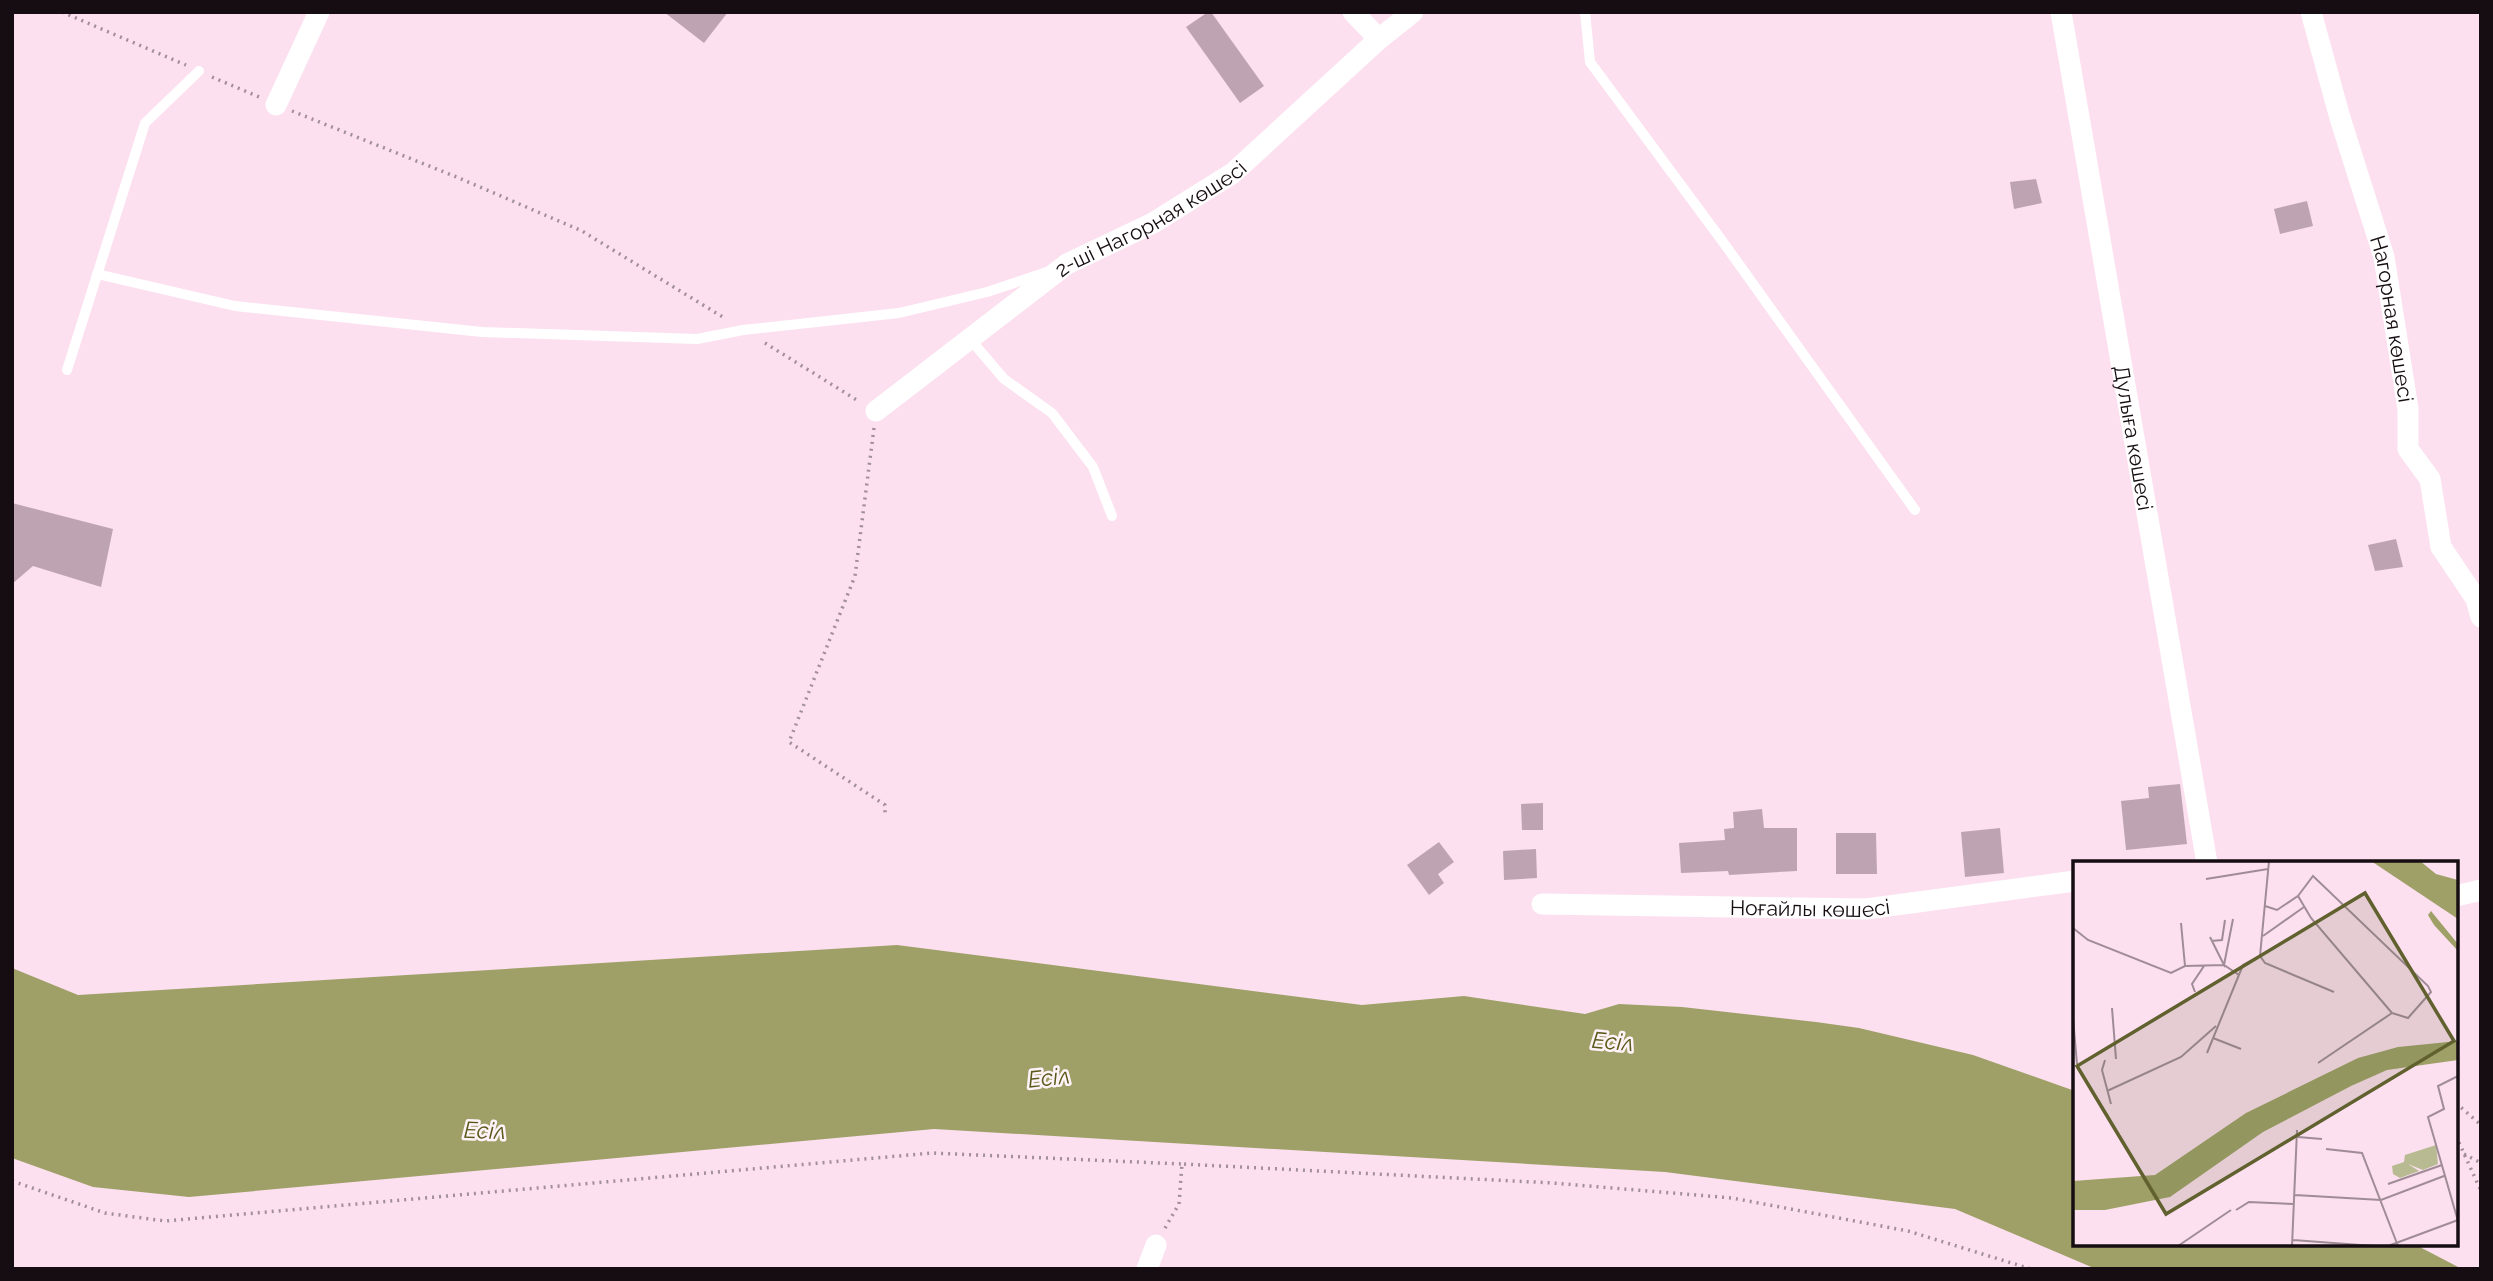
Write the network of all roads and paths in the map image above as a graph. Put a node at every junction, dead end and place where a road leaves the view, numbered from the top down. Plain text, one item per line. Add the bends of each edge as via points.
1 (62, 12) edge
2 (319, 12) edge
3 (1353, 12) edge
4 (1413, 12) edge
5 (1585, 12) edge
6 (2062, 12) edge
7 (2312, 12) edge
8 (1379, 39) junction
9 (200, 71) junction
10 (276, 105) junction
11 (1068, 264) junction
12 (97, 274) junction
13 (743, 330) junction
14 (970, 339) junction
15 (67, 370) dead end
16 (876, 411) junction
17 (1915, 510) dead end
18 (1112, 516) dead end
19 (2481, 617) edge
20 (885, 816) dead end
21 (2207, 861) edge
22 (2073, 881) edge
23 (2481, 890) edge
24 (2458, 896) edge
25 (1542, 904) dead end
26 (2458, 1105) edge
27 (2481, 1125) edge
28 (2458, 1140) edge
29 (2464, 1154) junction
30 (2481, 1163) edge
31 (1182, 1164) junction
32 (12, 1181) edge
33 (2481, 1191) edge
34 (1156, 1245) joint
35 (1147, 1269) edge
36 (2031, 1269) edge

1 - 9 path
2 - 10 street
3 - 8 street
4 - 8 street, 2-ші Нагорная көшесі
5 - 17 lane via 1590,62
6 - 21 street, Дулыға көшесі
7 - 19 street, Нагорная көшесі via 2384,257 2408,409 2409,449 2430,479 2441,547 2476,599
8 - 11 street, 2-ші Нагорная көшесі via 1233,173 1153,223
9 - 10 path
9 - 12 lane via 145,123
10 - 13 path via 582,231
11 - 13 lane via 987,292 899,313
11 - 14 street, 2-ші Нагорная көшесі
12 - 13 lane via 235,306 482,332 697,339
12 - 15 lane
13 - 16 path
14 - 16 street, 2-ші Нагорная көшесі
14 - 18 lane via 1004,379 1052,413 1093,467
16 - 20 path via 855,576 789,742 885,805
22 - 25 street, Ноғайлы көшесі via 1866,909
23 - 24 street
26 - 27 path
28 - 29 path
29 - 30 path
29 - 33 path
31 - 32 path via 932,1153 165,1221 105,1213
31 - 34 path via 1179,1204
31 - 36 path via 1553,1183 1732,1198 1908,1231
34 - 35 street

